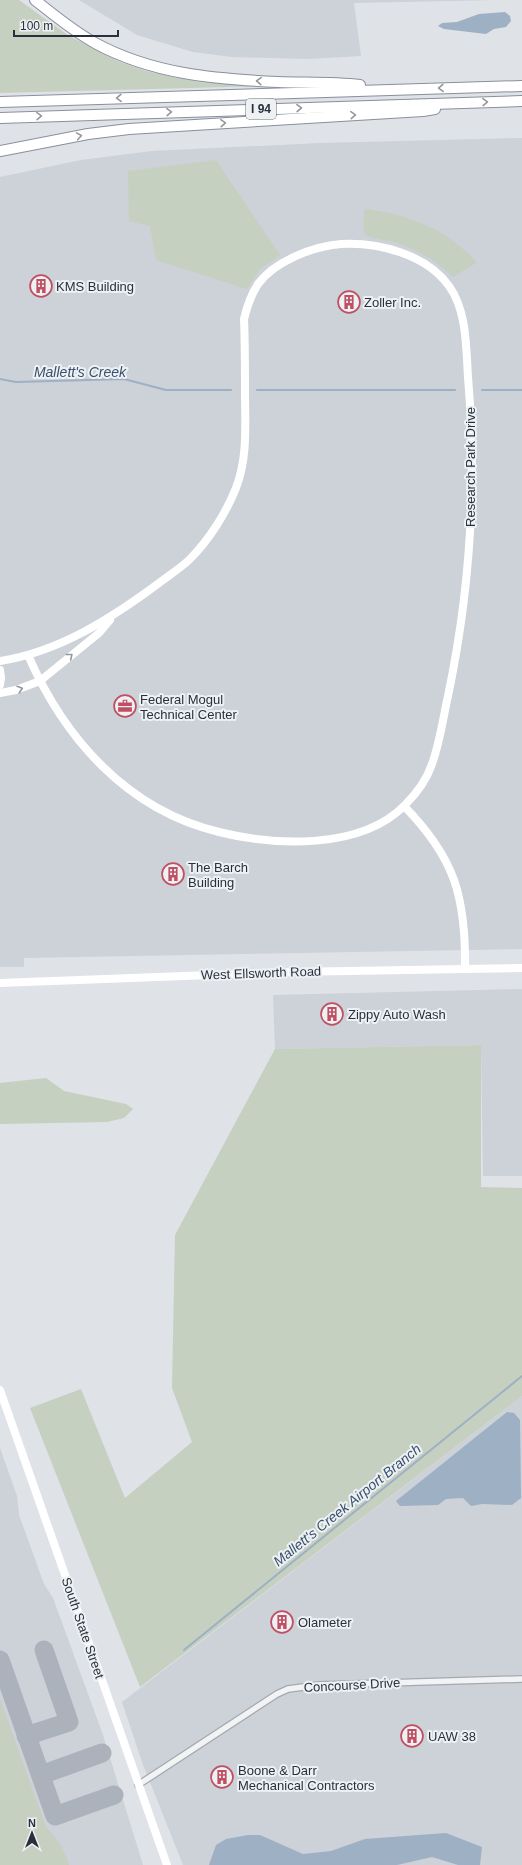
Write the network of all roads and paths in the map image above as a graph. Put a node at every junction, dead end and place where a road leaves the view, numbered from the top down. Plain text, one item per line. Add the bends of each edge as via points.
1 (35, 0) edge
2 (522, 86) edge
3 (396, 90) junction
4 (522, 101) edge
5 (0, 102) edge
6 (463, 103) junction
7 (0, 118) edge
8 (0, 151) edge
9 (112, 616) junction
10 (28, 655) junction
11 (0, 660) edge
12 (0, 670) edge
13 (40, 681) junction
14 (0, 685) edge
15 (0, 693) edge
16 (404, 806) junction
17 (522, 968) edge
18 (465, 969) junction
19 (0, 983) edge
20 (0, 1390) edge
21 (522, 1679) edge
22 (138, 1785) junction
23 (167, 1865) edge

3 -> 1 highway via 351,84 235,80 177,73 122,56 94,42
2 -> 3 highway, I 94
3 -> 5 highway, I 94
6 -> 4 highway, I 94
7 -> 6 highway, I 94
8 -> 6 highway via 129,129 423,111
9 - 10 street, Research Park Drive via 60,643
13 -> 9 street, Research Park Drive via 100,633
9 - 16 street, Research Park Drive via 189,560 213,529 236,487 245,450 244,319 246,307 260,282 289,260 321,247 337,244 388,248 414,258 433,270 448,285 457,301 465,337 472,466 468,557 456,654 438,743 426,777
10 - 11 street, Research Park Drive
10 - 13 street, Research Park Drive
12 - 14 street
15 -> 13 street, Research Park Drive
13 - 16 street, Research Park Drive via 75,737 110,774 155,805 209,830 288,842 330,839 389,820
16 - 18 street via 431,836 455,881 464,923
17 - 18 street, West Ellsworth Road
18 - 19 street, West Ellsworth Road via 290,972
20 - 22 street, South State Street
21 - 22 street, Concourse Drive via 318,1685 288,1689
22 - 23 street, South State Street

